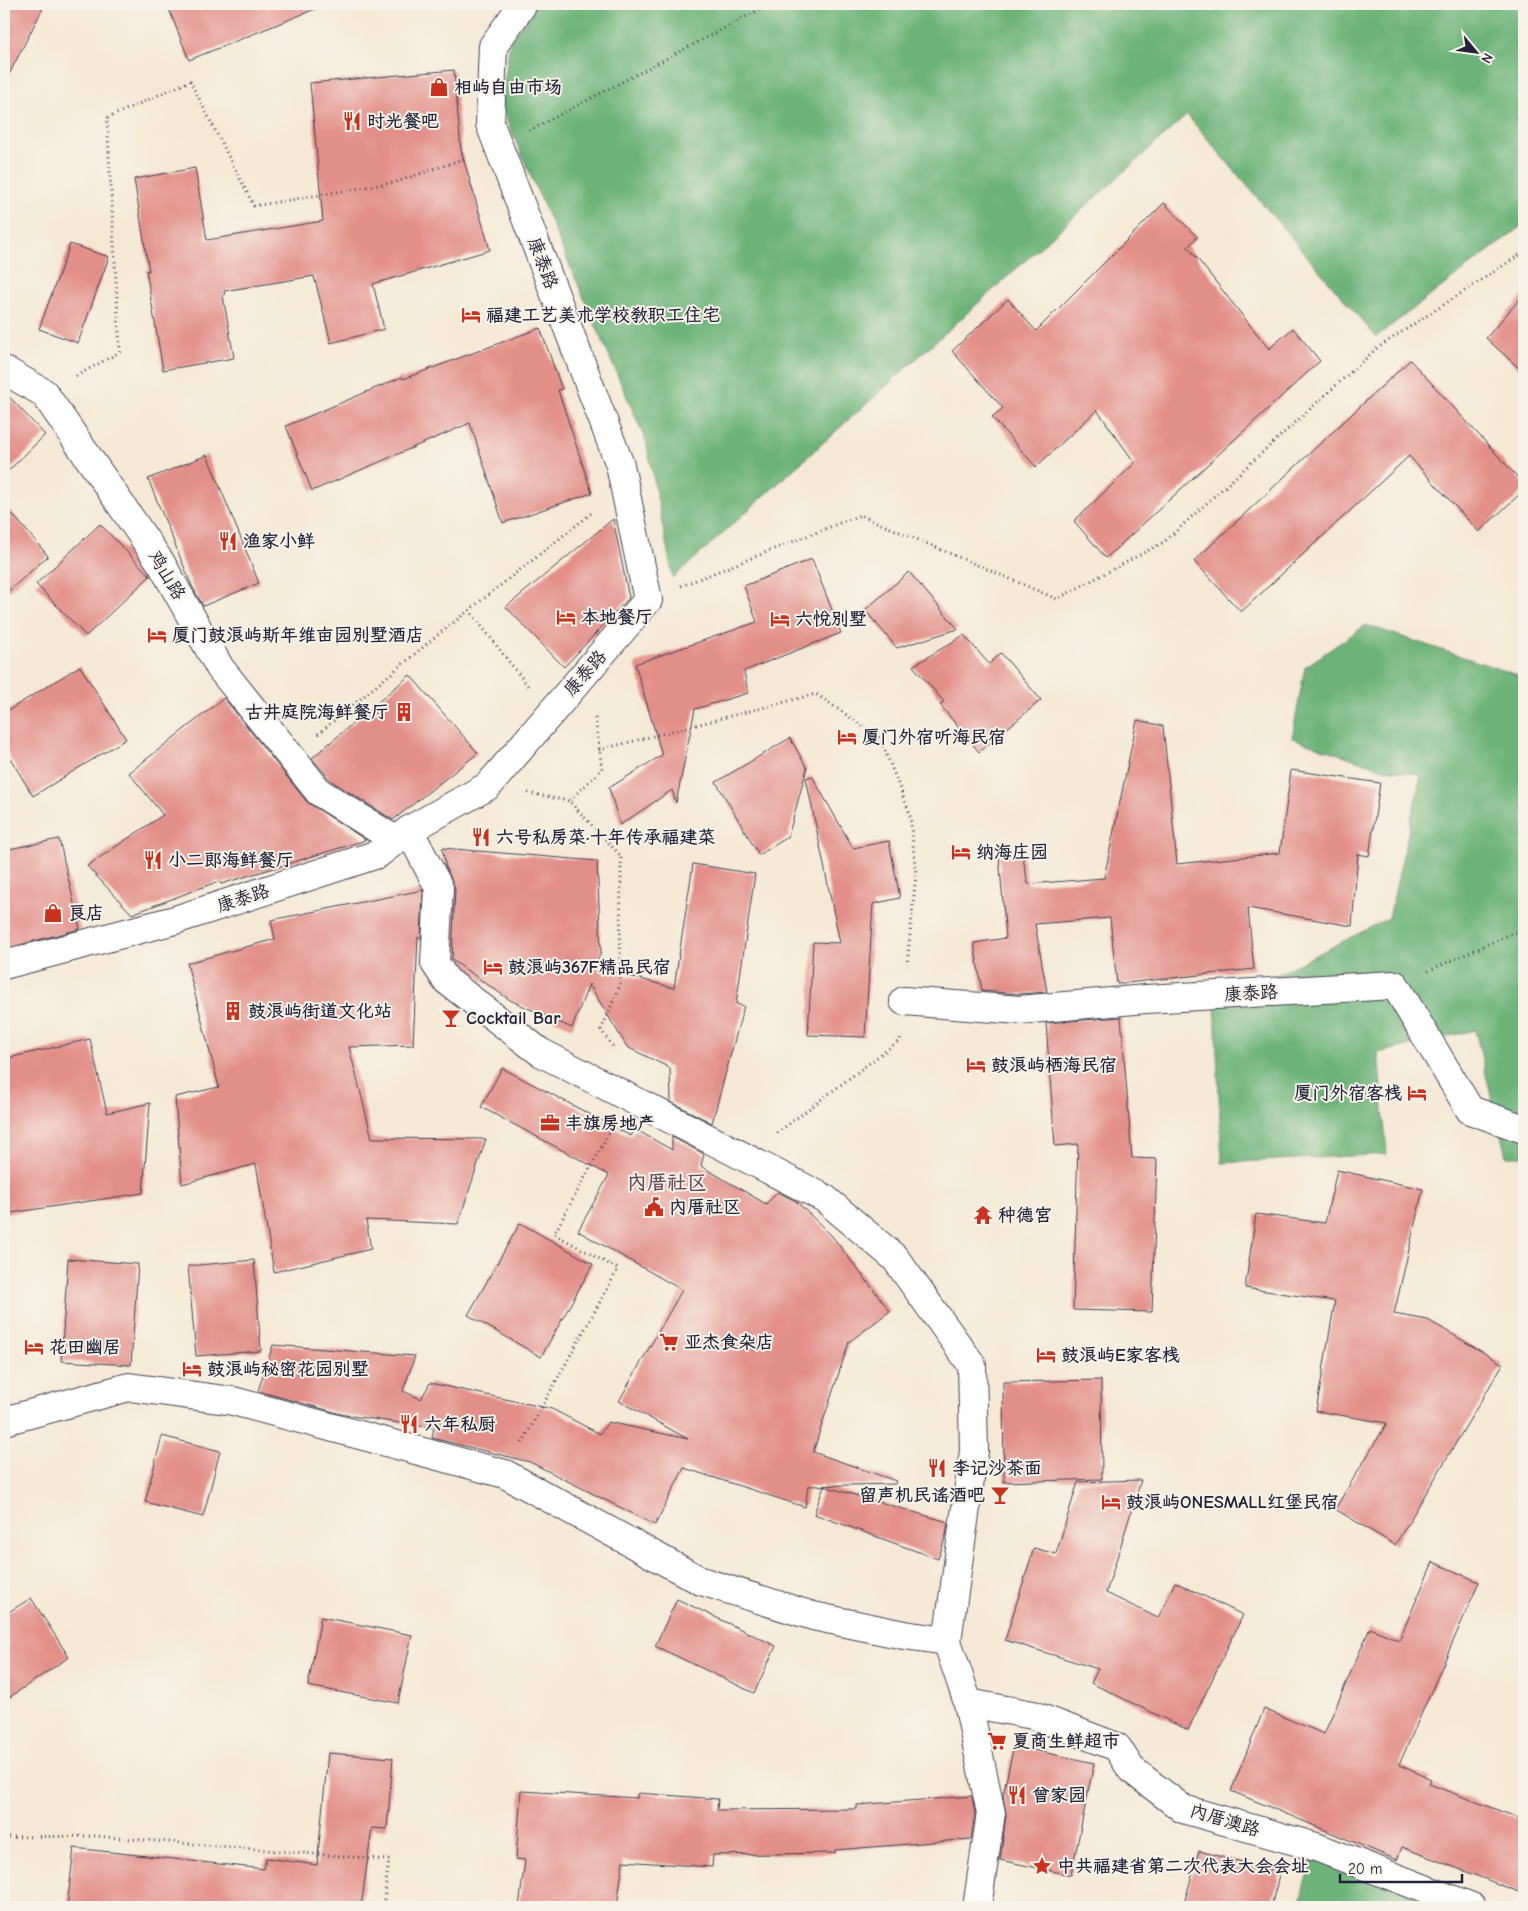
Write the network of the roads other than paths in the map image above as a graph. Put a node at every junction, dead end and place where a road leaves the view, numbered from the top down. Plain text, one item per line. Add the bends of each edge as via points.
1 (523, 4) edge
2 (4, 370) edge
3 (402, 835) junction
4 (4, 965) edge
5 (904, 1001) road end
6 (1524, 1129) edge
7 (4, 1421) edge
8 (947, 1642) junction
9 (968, 1703) junction
10 (977, 1907) edge
11 (1472, 1907) edge

1 - 3 street, 康泰路 via 493,46 490,124 620,465 648,600 488,786
2 - 3 street, 鸡山路 via 44,393 161,563 220,668 319,792
3 - 4 street, 康泰路 via 378,854 175,920
3 - 8 street via 439,888 435,964 446,980 540,1052 824,1198 895,1258 972,1365 974,1451
5 - 6 street, 康泰路 via 1019,1010 1146,999 1395,985 1470,1110
7 - 8 street via 129,1388 233,1401 505,1474 701,1581 813,1616
8 - 9 street
9 - 10 street via 991,1813
9 - 11 street, 内厝澳路 via 1033,1715 1117,1747 1131,1769 1183,1808 1316,1848

